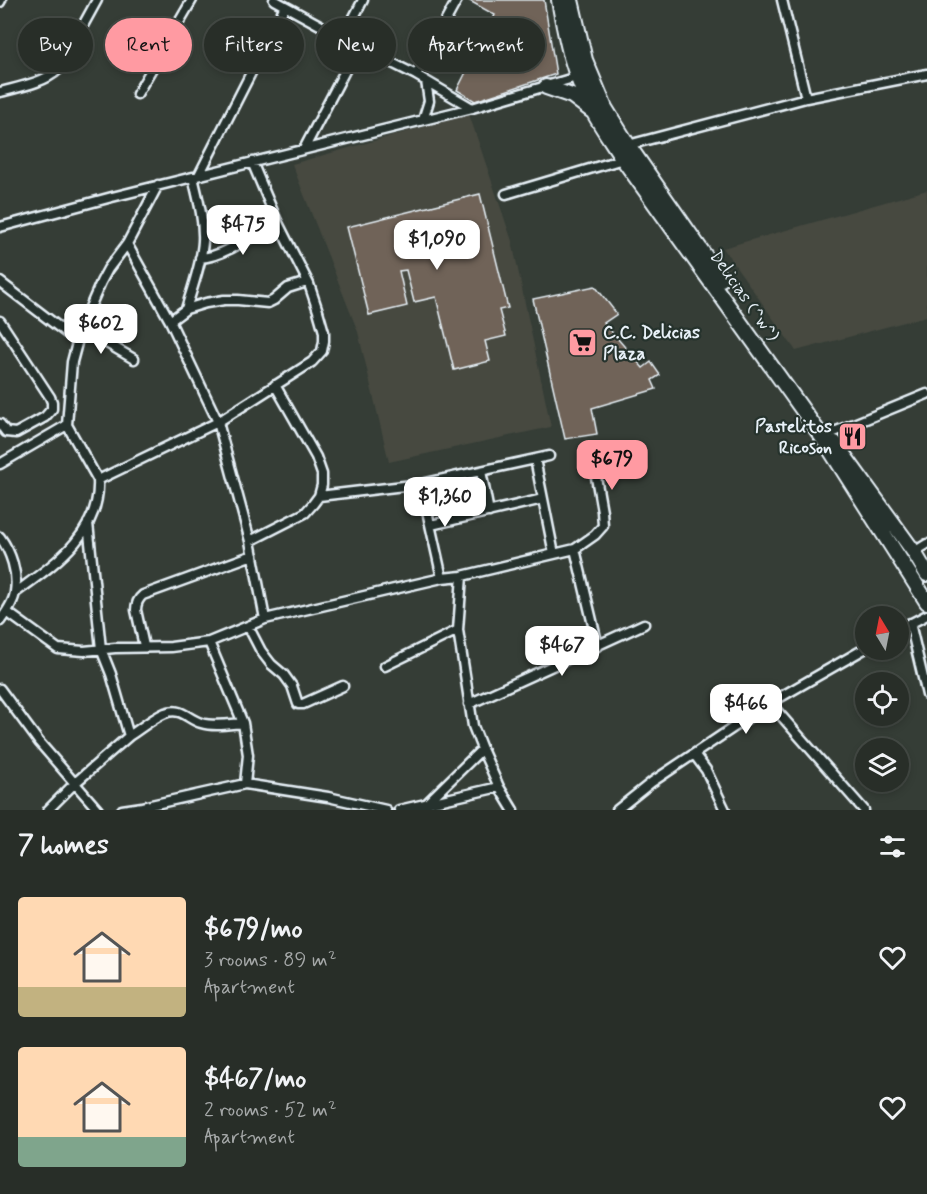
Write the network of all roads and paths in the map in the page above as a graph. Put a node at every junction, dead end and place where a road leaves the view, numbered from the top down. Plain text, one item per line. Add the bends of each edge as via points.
1 (97, 0) edge
2 (192, 0) edge
3 (274, 0) edge
4 (363, 0) edge
5 (457, 0) edge
6 (559, 0) edge
7 (572, 0) edge
8 (782, 0) edge
9 (285, 6) junction
10 (353, 18) edge
11 (316, 23) edge
12 (396, 65) edge
13 (344, 72) edge
14 (927, 74) edge
15 (416, 75) junction
16 (583, 75) junction
17 (426, 81) junction
18 (546, 87) junction
19 (0, 92) edge
20 (137, 94) dead end
21 (806, 98) junction
22 (472, 108) junction
23 (593, 112) junction
24 (423, 120) junction
25 (628, 145) junction
26 (304, 149) junction
27 (623, 159) junction
28 (252, 162) junction
29 (196, 176) junction
30 (158, 186) junction
31 (506, 194) dead end
32 (277, 221) junction
33 (0, 227) edge
34 (127, 244) junction
35 (200, 258) junction
36 (0, 282) edge
37 (307, 282) junction
38 (186, 309) junction
39 (0, 321) edge
40 (170, 321) junction
41 (81, 328) junction
42 (77, 340) junction
43 (134, 359) dead end
44 (275, 385) junction
45 (927, 394) edge
46 (218, 422) junction
47 (0, 424) edge
48 (67, 425) junction
49 (826, 435) junction
50 (549, 456) dead end
51 (535, 459) junction
52 (593, 460) dead end
53 (0, 464) edge
54 (482, 471) junction
55 (98, 480) junction
56 (421, 484) junction
57 (319, 496) junction
58 (543, 499) junction
59 (489, 512) junction
60 (88, 523) junction
61 (431, 525) junction
62 (0, 537) edge
63 (250, 541) junction
64 (927, 544) edge
65 (575, 549) junction
66 (914, 552) junction
67 (554, 554) junction
68 (253, 555) junction
69 (927, 574) edge
70 (462, 576) junction
71 (442, 578) junction
72 (15, 593) junction
73 (927, 602) edge
74 (7, 612) junction
75 (927, 615) edge
76 (265, 619) junction
77 (0, 621) edge
78 (910, 623) joint
79 (644, 624) dead end
80 (248, 626) junction
81 (458, 630) junction
82 (209, 642) junction
83 (144, 646) junction
84 (598, 646) junction
85 (101, 649) junction
86 (855, 654) edge
87 (385, 666) dead end
88 (343, 686) dead end
89 (0, 689) edge
90 (927, 695) edge
91 (770, 703) junction
92 (469, 704) junction
93 (243, 723) junction
94 (129, 736) junction
95 (482, 749) junction
96 (694, 754) junction
97 (75, 783) junction
98 (244, 784) junction
99 (499, 787) junction
100 (425, 804) junction
101 (143, 808) edge
102 (48, 810) edge
103 (98, 810) edge
104 (122, 810) edge
105 (386, 810) edge
106 (399, 810) edge
107 (513, 810) edge
108 (617, 810) edge
109 (725, 810) edge
110 (864, 810) edge

1 - 19 street via 55,73
2 - 20 street
3 - 9 street
4 - 10 street
5 - 15 street
6 - 16 main road, Delicias (^w^) via 567,44
7 - 16 main road, Delicias (^w^)
8 - 21 street
9 - 11 street
9 - 29 street
12 - 15 street
13 - 26 street
14 - 21 street
15 - 17 street
16 - 18 street
16 - 23 main road, Delicias (^w^)
16 - 25 main road, Delicias (^w^)
17 - 22 street
17 - 24 street via 429,101
18 - 22 street
18 - 23 main road via 572,96
21 - 25 street
22 - 24 street
23 - 27 main road, Delicias (^w^)
24 - 26 street
25 - 49 main road, Delicias (^w^)
26 - 28 street
27 - 31 street
27 - 49 main road, Delicias (^w^)
28 - 29 street
28 - 32 street
29 - 30 street
29 - 35 street via 203,239
30 - 33 street
30 - 34 street
32 - 35 street via 221,254
32 - 37 street
34 - 40 street
34 - 41 street via 101,282
35 - 38 street
36 - 42 street
37 - 38 street via 288,288 268,303 224,300
37 - 44 street via 324,332 322,351 312,362
38 - 40 street
39 - 47 street via 50,397 52,409 16,433 6,432
40 - 46 street
41 - 42 street
41 - 43 street
42 - 48 street
44 - 46 street
44 - 57 street via 316,457 322,474
45 - 49 street
46 - 55 street
46 - 63 street
48 - 53 street
48 - 55 street
49 - 66 main road, Delicias (^w^)
49 - 73 main road, Delicias (^w^)
50 - 51 street
51 - 54 street
51 - 58 street
52 - 65 street via 603,526
54 - 56 street
54 - 59 street
55 - 60 street via 96,503
56 - 57 street
56 - 61 street
57 - 63 street via 304,513
58 - 59 street
58 - 67 street
59 - 61 street
60 - 72 street via 70,550
60 - 85 street
61 - 71 street
62 - 72 street via 14,567
63 - 68 street
64 - 66 street
65 - 67 street
65 - 84 street
66 - 69 main road, Delicias (^w^)
67 - 70 street
68 - 76 street
68 - 83 street via 138,599 136,610
70 - 71 street
70 - 81 street
71 - 76 street
72 - 74 street
74 - 77 street
74 - 85 street via 58,649
75 - 78 street
76 - 80 street
78 - 90 street
79 - 84 street
80 - 82 street
80 - 88 street via 271,664 292,686 298,704
81 - 87 street
81 - 92 street
82 - 83 street
82 - 93 street
83 - 85 street
84 - 92 street
85 - 94 street
86 - 91 street
89 - 97 street
91 - 96 street
91 - 110 street
92 - 95 street
93 - 94 street via 200,723 174,712
93 - 98 street via 248,755
94 - 97 street
95 - 99 street
95 - 100 street
96 - 108 street
96 - 109 street
97 - 102 street
97 - 103 street
98 - 101 street
98 - 105 street
99 - 100 street
99 - 107 street
100 - 106 street
101 - 104 street

